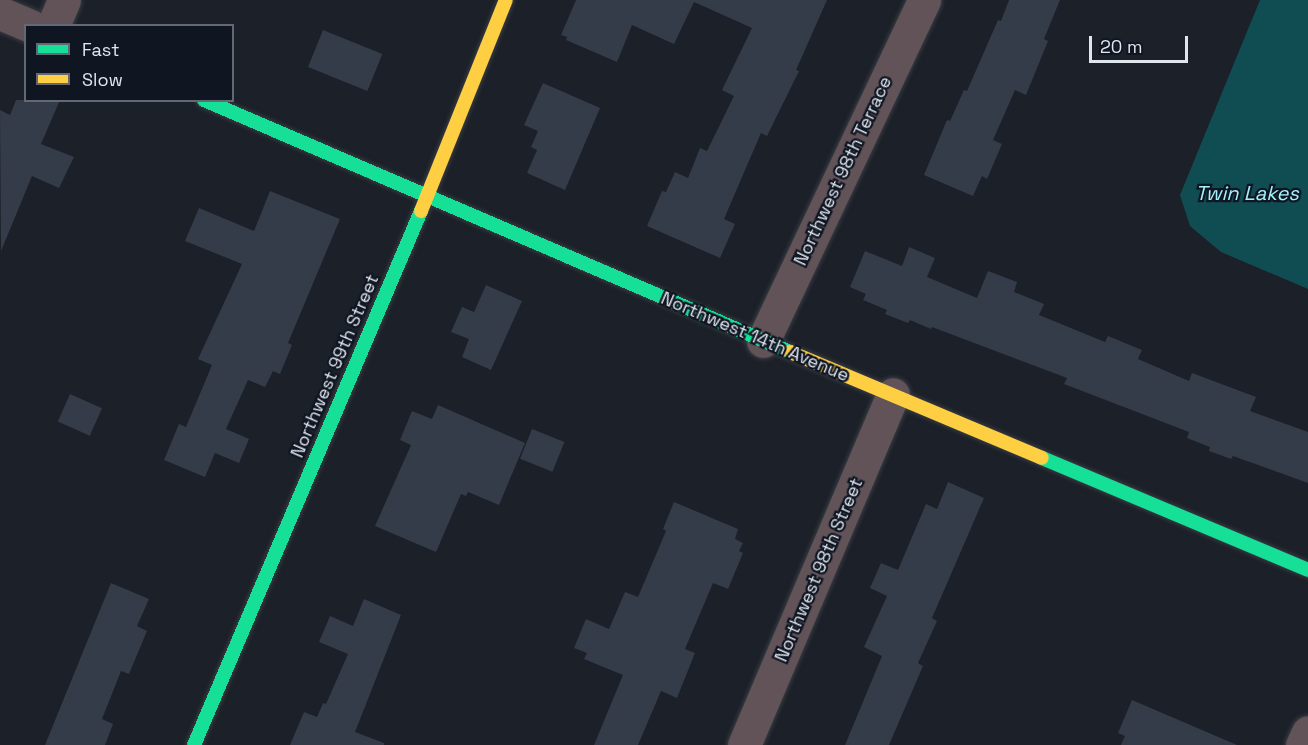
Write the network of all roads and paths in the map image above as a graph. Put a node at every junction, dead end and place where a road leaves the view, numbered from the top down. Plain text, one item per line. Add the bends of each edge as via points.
1 (64, 0) edge
2 (506, 0) edge
3 (924, 0) edge
4 (0, 13) edge
5 (25, 24) edge
6 (54, 24) edge
7 (209, 102) edge
8 (427, 197) junction
9 (763, 341) junction
10 (893, 394) junction
11 (1308, 570) edge
12 (1308, 732) edge
13 (194, 745) edge
14 (744, 745) edge
15 (1302, 745) edge

1 - 6 street
2 - 8 street, Northwest 99th Street
3 - 9 street, Northwest 98th Terrace
4 - 5 street
7 - 8 street, Northwest 14th Avenue
8 - 9 street, Northwest 14th Avenue
8 - 13 street, Northwest 99th Street
9 - 10 street, Northwest 14th Avenue
10 - 11 street, Northwest 14th Avenue
10 - 14 street, Northwest 98th Street
12 - 15 street

